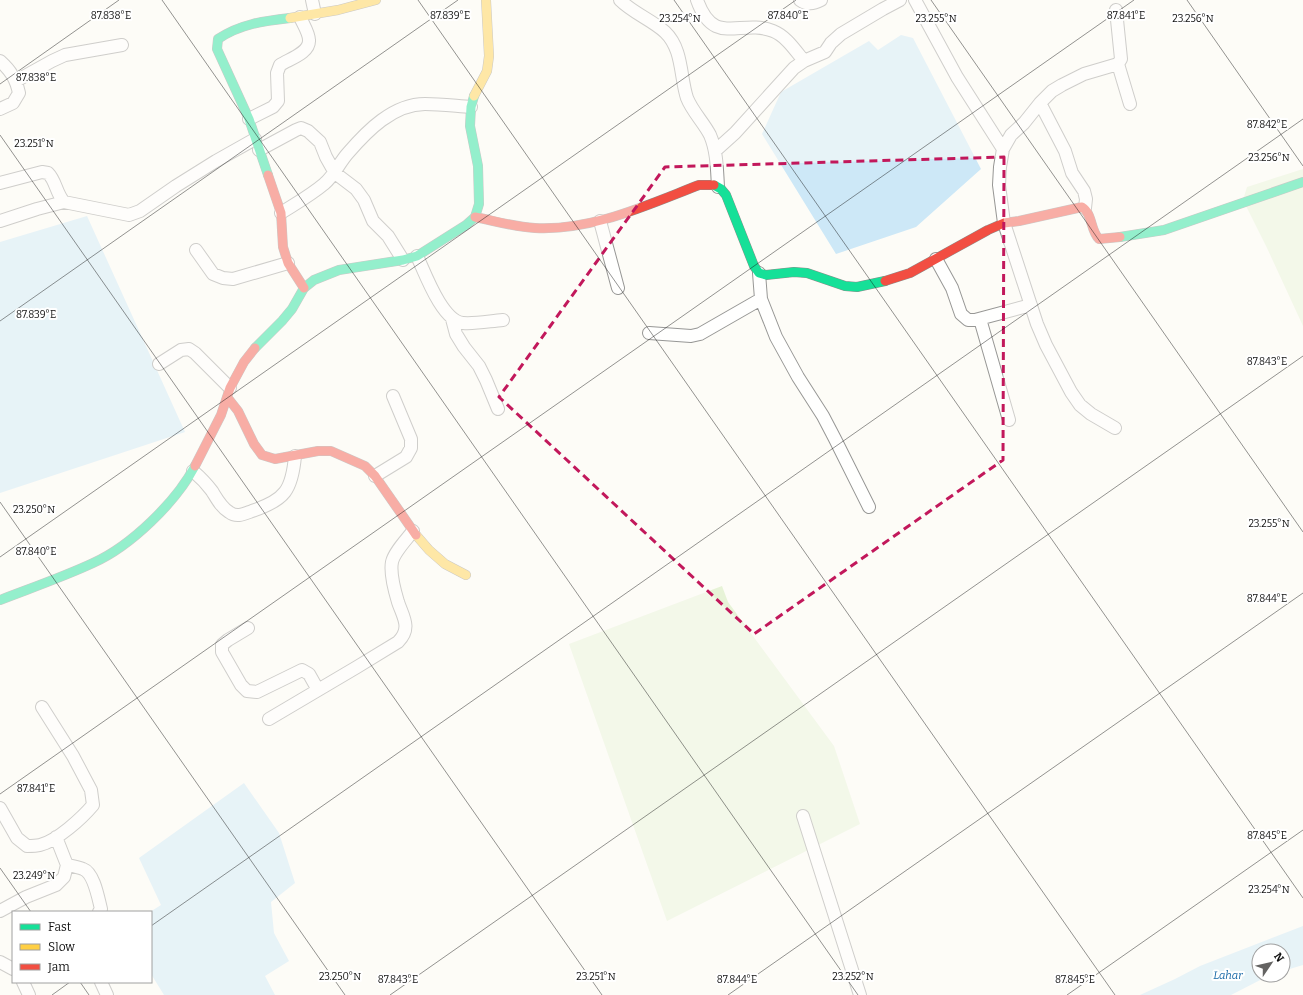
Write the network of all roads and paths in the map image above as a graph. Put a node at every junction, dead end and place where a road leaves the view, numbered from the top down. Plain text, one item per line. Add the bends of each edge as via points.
1 (312, 0) edge
2 (376, 0) edge
3 (486, 0) edge
4 (620, 0) edge
5 (697, 0) edge
6 (800, 0) edge
7 (821, 0) edge
8 (900, 0) edge
9 (915, 0) edge
10 (1116, 10) dead end
11 (315, 14) junction
12 (300, 17) junction
13 (122, 46) dead end
14 (0, 61) edge
15 (804, 61) junction
16 (1118, 64) junction
17 (16, 81) junction
18 (1040, 103) junction
19 (1130, 104) dead end
20 (471, 107) junction
21 (0, 109) edge
22 (248, 120) junction
23 (257, 145) junction
24 (1003, 149) junction
25 (715, 151) junction
26 (335, 173) junction
27 (1303, 182) edge
28 (0, 183) edge
29 (718, 187) junction
30 (64, 202) junction
31 (1085, 208) junction
32 (281, 213) junction
33 (474, 217) junction
34 (0, 221) edge
35 (600, 221) junction
36 (1004, 223) junction
37 (196, 250) dead end
38 (417, 256) junction
39 (936, 259) junction
40 (403, 260) junction
41 (288, 264) junction
42 (759, 273) junction
43 (304, 288) junction
44 (618, 288) dead end
45 (761, 299) junction
46 (1031, 305) junction
47 (452, 319) junction
48 (980, 319) junction
49 (503, 320) dead end
50 (649, 333) dead end
51 (159, 364) dead end
52 (229, 393) junction
53 (393, 396) dead end
54 (498, 409) dead end
55 (1008, 420) dead end
56 (1115, 428) dead end
57 (295, 456) junction
58 (193, 471) junction
59 (375, 476) junction
60 (869, 507) dead end
61 (413, 531) junction
62 (466, 575) dead end
63 (0, 600) edge
64 (248, 628) dead end
65 (318, 690) junction
66 (42, 707) dead end
67 (269, 719) dead end
68 (0, 808) edge
69 (803, 816) dead end
70 (56, 837) junction
71 (67, 865) junction
72 (0, 911) edge
73 (100, 911) edge
74 (23, 983) edge
75 (101, 983) edge
76 (29, 995) edge
77 (107, 995) edge
78 (860, 995) edge

1 - 11 street
2 - 11 street via 356,7
3 - 20 street via 489,56 487,71
4 - 25 street via 665,32 672,41 679,57 688,101 710,136
5 - 15 street via 702,13 711,24 723,28 759,28 772,31 783,37
6 - 7 street via 811,4
8 - 15 street via 841,34 821,54
9 - 24 street via 957,77
10 - 16 street via 1121,59
11 - 12 street
12 - 22 street via 309,40 308,47 280,66 277,73 278,101 273,107
12 - 22 street via 254,23 226,33 218,39 217,49
13 - 17 street via 65,56
14 - 17 street
15 - 25 street via 794,68 735,133
16 - 18 street via 1084,74 1062,85
16 - 19 street
17 - 21 street via 19,93 13,103
18 - 24 street
18 - 31 street via 1065,151 1072,173 1084,191
20 - 26 street via 424,104 408,106 386,117 363,135 343,158
20 - 33 street via 470,126 478,166 479,204
22 - 23 street
23 - 26 street via 302,128 320,142
23 - 30 street via 216,160 140,211 129,215
23 - 32 street
24 - 36 street via 999,185
25 - 29 street
26 - 32 street via 324,185
26 - 40 street via 356,189 373,221 388,236
27 - 31 street via 1164,230 1104,239 1095,236 1089,213
28 - 30 street via 48,172
29 - 35 street via 709,183 699,185
29 - 42 street via 726,195
30 - 34 street
31 - 36 street
32 - 41 street via 283,247
33 - 35 street via 544,228
33 - 38 street via 466,225
35 - 44 street
36 - 39 street
36 - 46 street
37 - 41 street via 213,274 223,278 233,279
38 - 40 street
38 - 47 street via 442,309
39 - 42 street via 910,273 857,287 845,286 807,273
39 - 48 street via 952,288 961,314 968,320
40 - 43 street via 339,270 314,280
41 - 43 street
42 - 45 street
43 - 52 street via 292,309 244,362
45 - 50 street via 700,334 691,336
45 - 60 street via 776,337 823,416
46 - 48 street
46 - 56 street via 1046,345 1071,392 1091,414
47 - 49 street via 462,323
47 - 54 street via 456,334 479,366
48 - 55 street
51 - 52 street via 181,350 188,349 194,352
52 - 57 street via 262,455 275,459
52 - 58 street
53 - 59 street via 411,439 411,448 406,457
57 - 58 street via 293,474 283,496 267,506 240,516 230,513 220,505 206,483
57 - 59 street via 331,451 365,466
58 - 63 street via 169,502 122,546 94,563
59 - 61 street
61 - 62 street via 445,564
61 - 65 street via 393,560 391,568 405,622 402,637 398,642
64 - 65 street via 222,645 222,652 247,691 257,692 302,670 308,674
65 - 67 street
66 - 70 street via 91,790 92,805 83,816
68 - 70 street via 17,838 27,846 40,845
69 - 78 street
70 - 71 street
71 - 72 street via 64,877 56,885
71 - 73 street via 84,869 90,875 99,900
74 - 76 street
75 - 77 street

